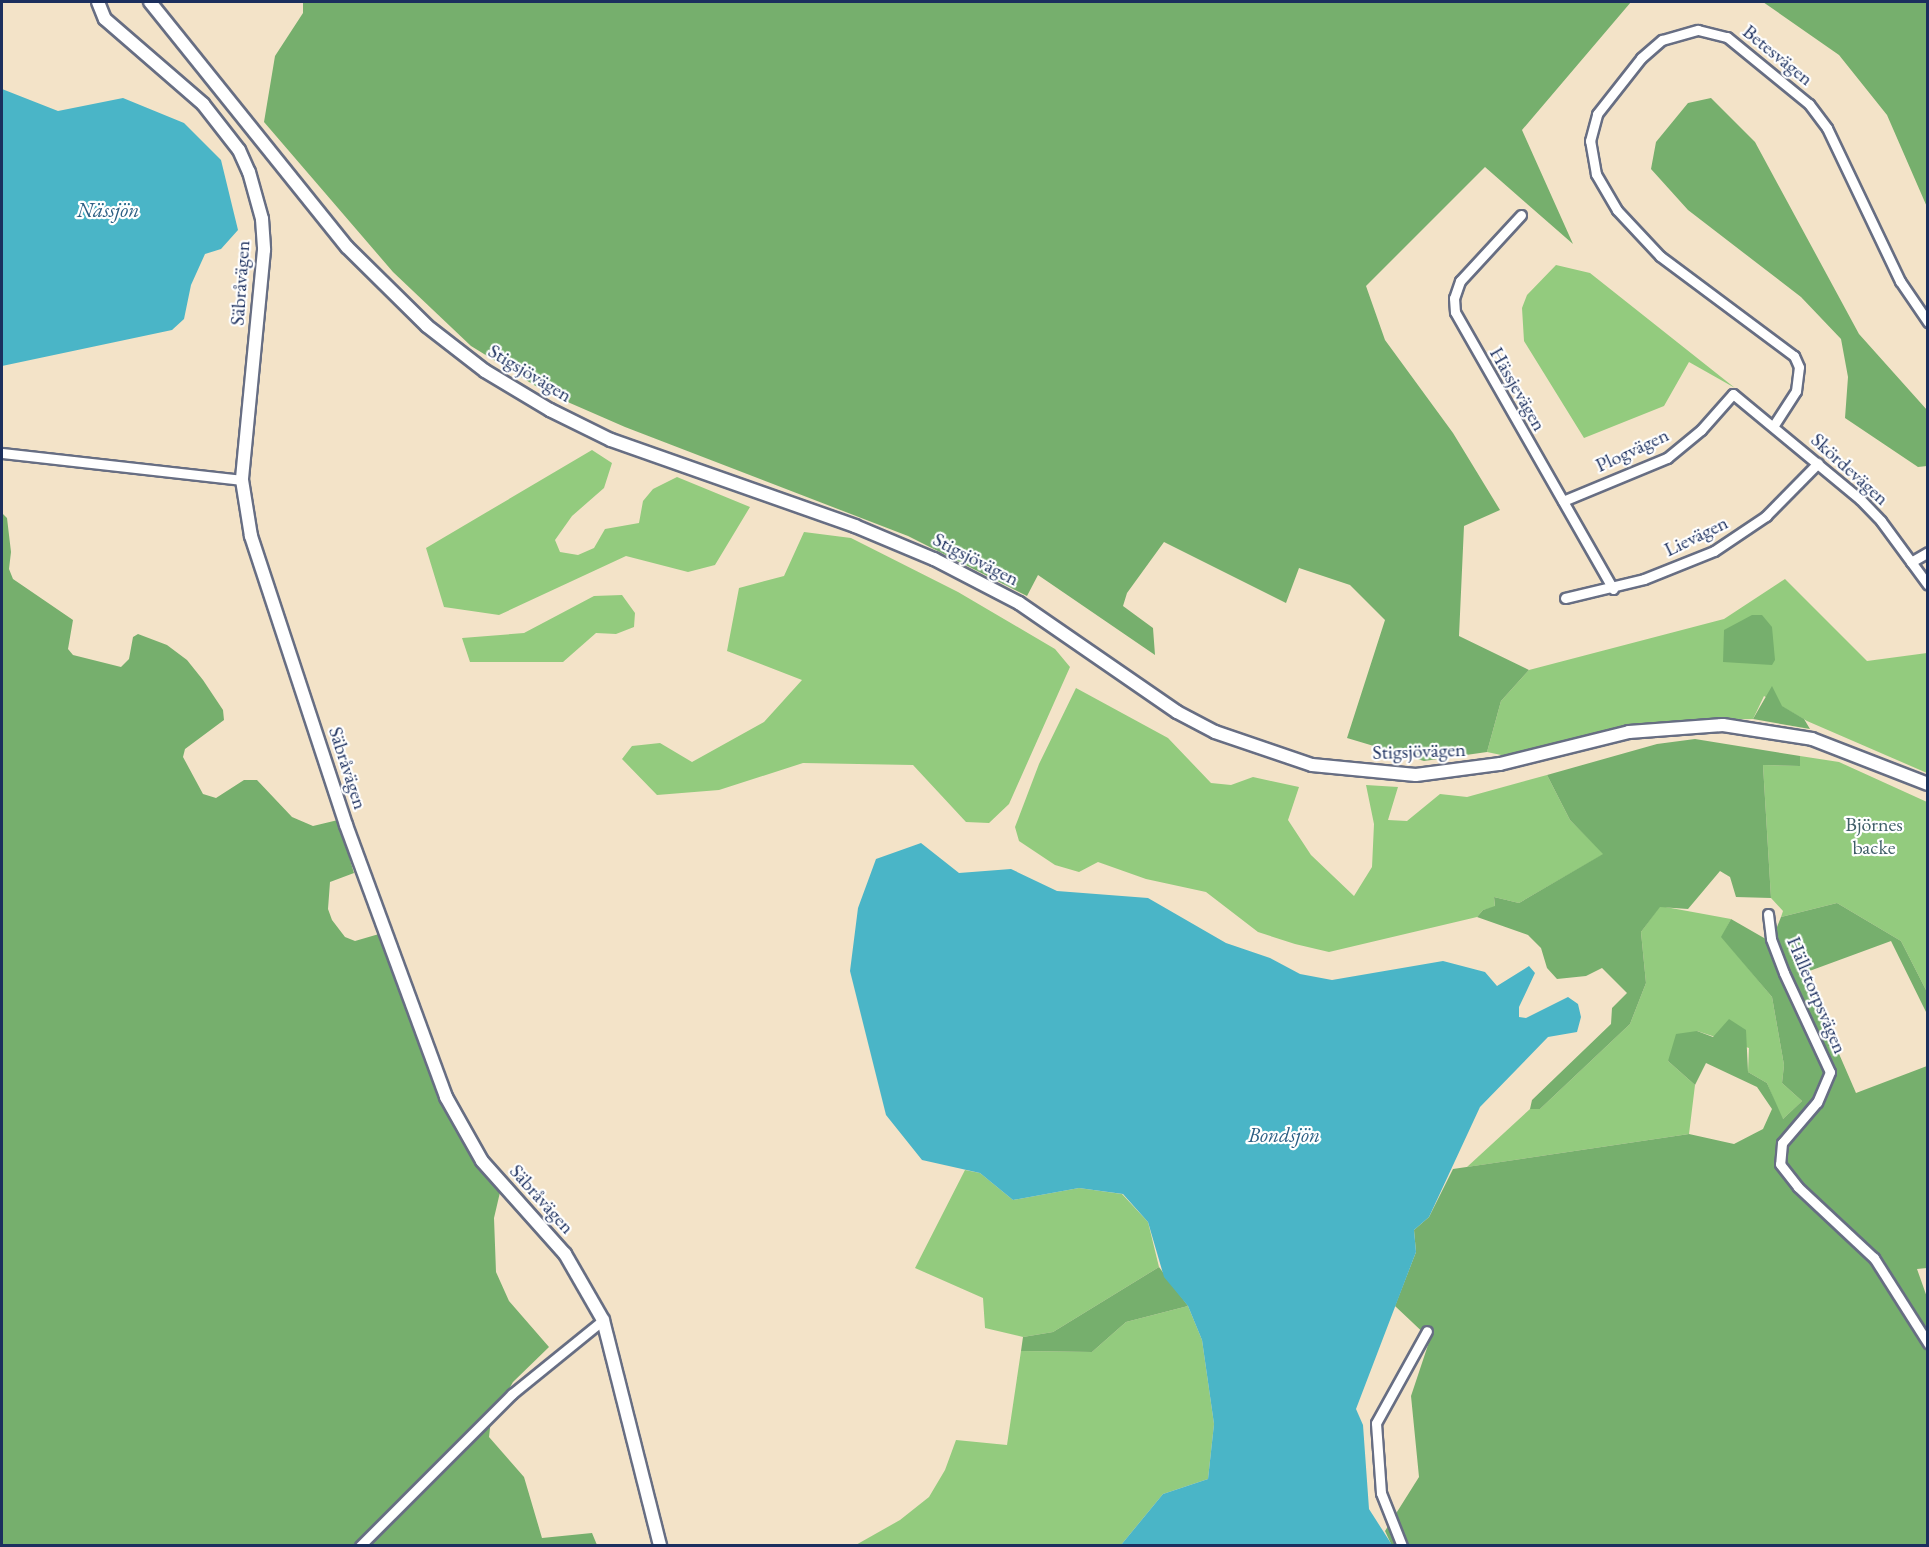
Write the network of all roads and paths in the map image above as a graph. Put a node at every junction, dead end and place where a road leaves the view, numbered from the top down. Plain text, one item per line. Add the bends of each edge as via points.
1 (98, 2) edge
2 (150, 2) edge
3 (1521, 215) dead end
4 (1928, 322) edge
5 (1733, 394) joint
6 (1774, 425) junction
7 (2, 453) edge
8 (1818, 463) junction
9 (242, 480) junction
10 (1563, 501) junction
11 (1928, 552) edge
12 (1911, 562) junction
13 (1928, 585) edge
14 (1613, 589) junction
15 (1565, 598) dead end
16 (1928, 784) edge
17 (1768, 914) dead end
18 (603, 1320) junction
19 (1427, 1331) dead end
20 (1928, 1343) edge
21 (360, 1545) edge
22 (660, 1545) edge
23 (1402, 1545) edge

1 - 9 main road, Säbråvägen via 105,19 180,81 220,124 239,150 258,198 264,250
2 - 16 main road, Stigsjövägen via 347,247 427,326 485,370 550,410 611,440 855,526 956,569 1019,603 1177,712 1215,732 1312,765 1416,775 1500,764 1629,732 1723,725 1812,739
3 - 10 street, Hässjevägen via 1460,281 1455,312
4 - 6 street, Betesvägen via 1900,281 1827,128 1809,104 1727,37 1698,30 1662,40 1641,58 1597,114 1590,141 1596,174 1617,210 1660,256 1794,356 1798,367 1796,391
5 - 6 street, Skördevägen
5 - 10 street, Plogvägen via 1701,430 1667,458
6 - 8 street, Skördevägen
7 - 9 street
8 - 12 street, Skördevägen via 1881,521
8 - 14 street, Lievägen via 1792,492 1741,535 1686,563
9 - 18 main road, Säbråvägen via 251,536 342,814 446,1097 482,1161 565,1254
10 - 14 street, Hässjevägen
11 - 12 street
12 - 13 street, Skördevägen
14 - 15 street, Lievägen
17 - 20 street, Hälletorpsvägen via 1771,939 1784,973 1830,1072 1818,1102 1782,1143 1780,1164 1798,1187 1874,1258
18 - 21 street via 512,1394
18 - 22 main road, Säbråvägen
19 - 23 street via 1377,1423 1381,1493

